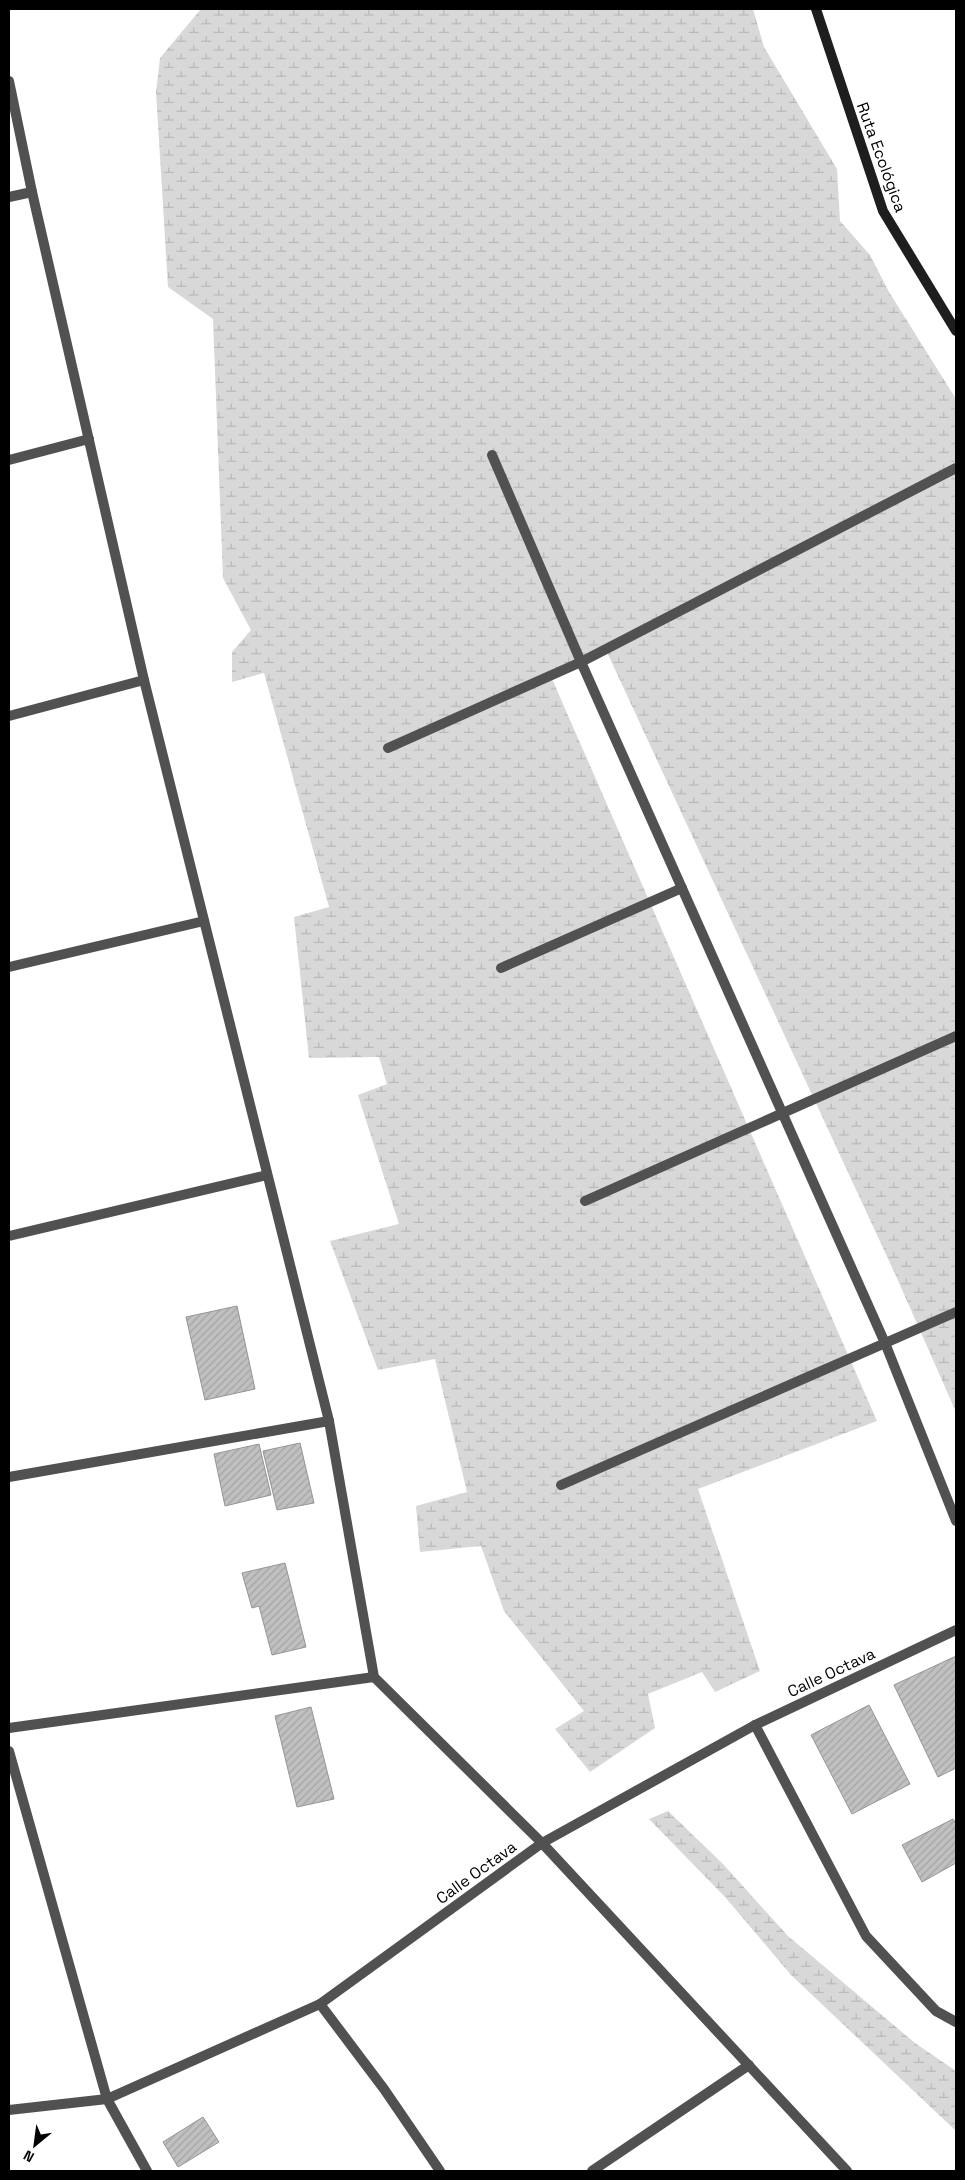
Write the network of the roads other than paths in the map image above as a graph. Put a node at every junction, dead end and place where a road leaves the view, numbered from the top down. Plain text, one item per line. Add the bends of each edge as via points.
1 (816, 9) edge
2 (9, 82) edge
3 (32, 192) junction
4 (9, 197) edge
5 (956, 331) edge
6 (89, 438) junction
7 (492, 455) dead end
8 (9, 460) edge
9 (956, 468) edge
10 (581, 662) junction
11 (144, 680) junction
12 (9, 716) edge
13 (388, 748) dead end
14 (682, 888) junction
15 (204, 921) junction
16 (9, 967) edge
17 (502, 968) dead end
18 (956, 1036) edge
19 (783, 1114) junction
20 (267, 1175) junction
21 (585, 1201) dead end
22 (9, 1236) edge
23 (956, 1312) edge
24 (885, 1343) junction
25 (329, 1421) junction
26 (9, 1477) edge
27 (561, 1485) dead end
28 (956, 1521) edge
29 (956, 1630) edge
30 (374, 1677) junction
31 (755, 1724) junction
32 (9, 1728) edge
33 (9, 1751) edge
34 (542, 1843) junction
35 (320, 2004) junction
36 (956, 2022) edge
37 (749, 2065) junction
38 (107, 2099) junction
39 (9, 2110) edge
40 (147, 2171) edge
41 (440, 2171) edge
42 (592, 2171) edge
43 (847, 2171) edge

1 - 5 main road, Ruta Ecológica via 883,211
2 - 3 street
3 - 4 street
3 - 6 street
6 - 8 street
6 - 11 street
7 - 10 street
9 - 10 street
10 - 13 street
10 - 14 street
11 - 12 street
11 - 15 street
14 - 17 street
14 - 19 street
15 - 16 street
15 - 20 street
18 - 19 street
19 - 21 street
19 - 24 street
20 - 22 street
20 - 25 street
23 - 24 street
24 - 27 street
24 - 28 street
25 - 26 street
25 - 30 street
29 - 31 street, Calle Octava
30 - 32 street
30 - 34 street
31 - 34 street, Calle Octava
31 - 36 street via 866,1936 936,2012
33 - 38 street
34 - 35 street, Calle Octava
34 - 37 street
35 - 38 street, Calle Octava
35 - 41 street
37 - 42 street
37 - 43 street
38 - 39 street, Calle Octava
38 - 40 street

